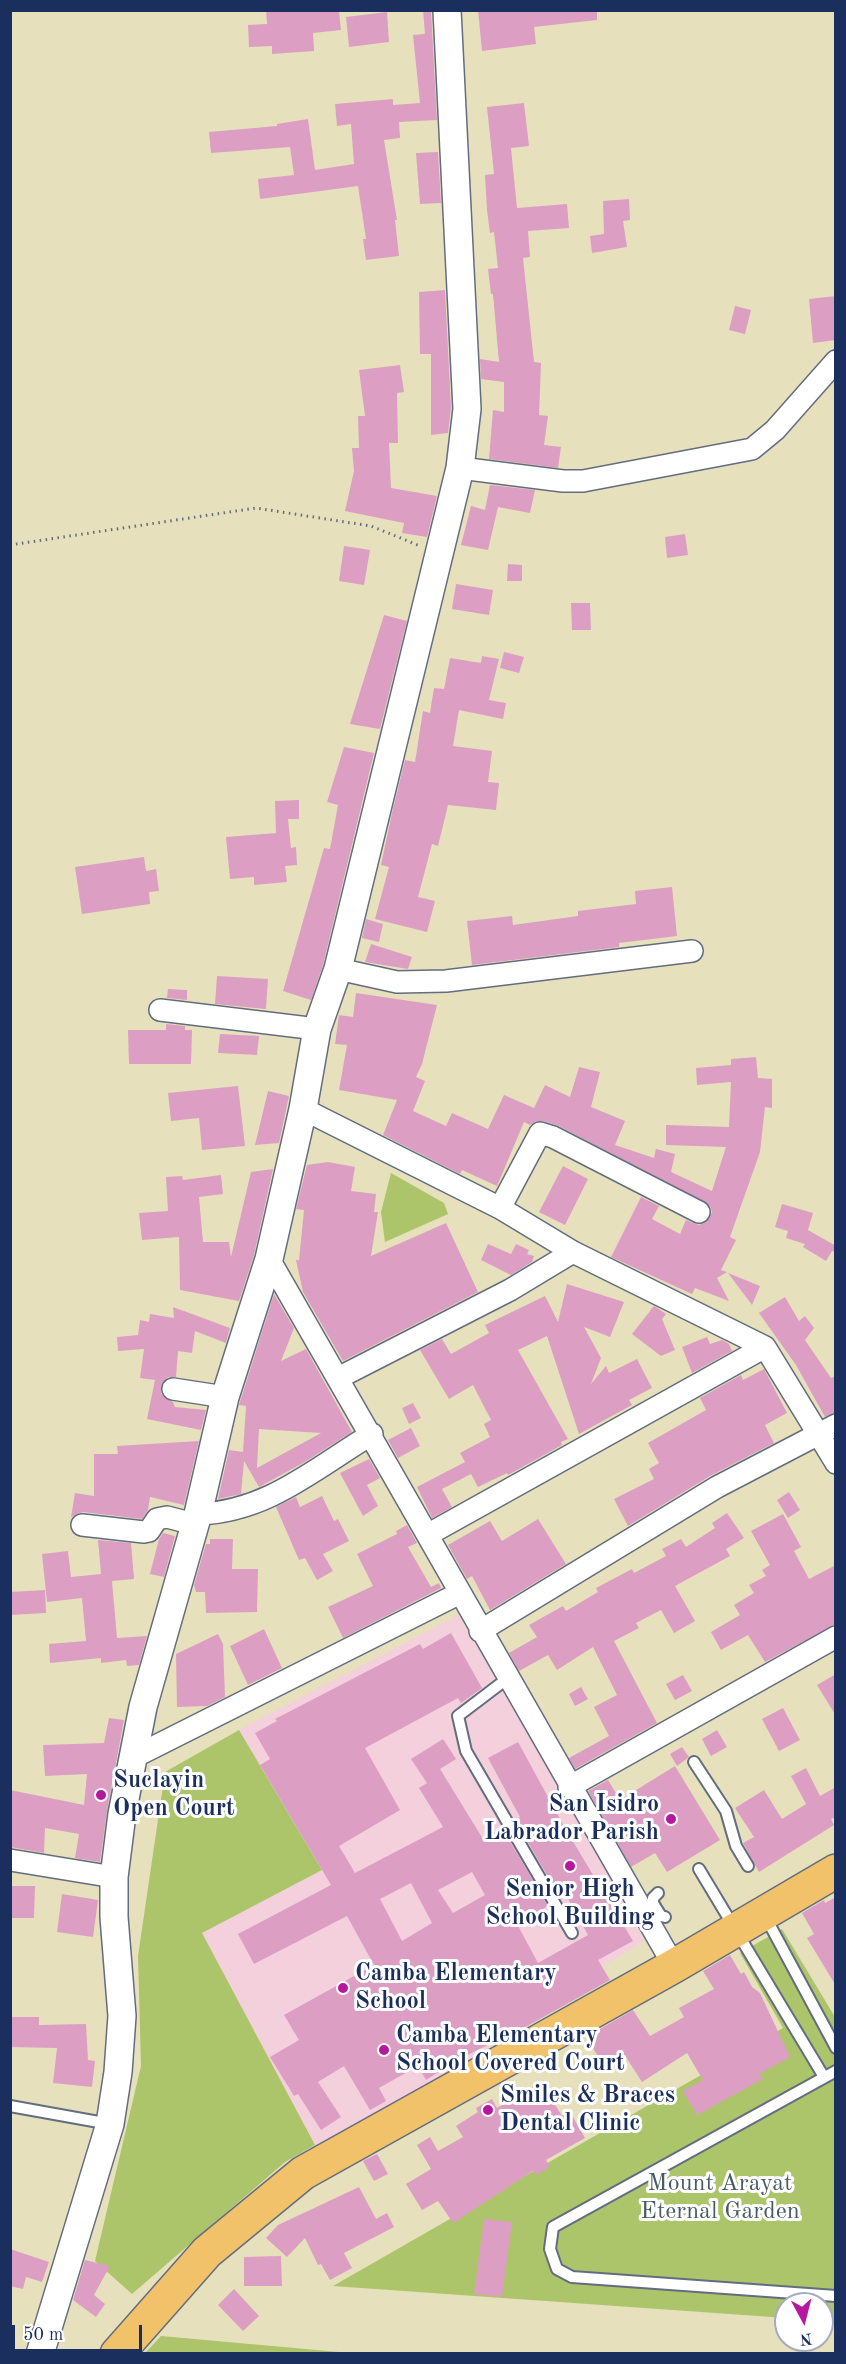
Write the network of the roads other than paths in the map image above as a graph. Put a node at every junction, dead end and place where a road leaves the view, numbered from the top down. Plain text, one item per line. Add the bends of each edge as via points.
1 (447, 10) edge
2 (836, 362) edge
3 (460, 468) junction
4 (692, 951) dead end
5 (338, 969) junction
6 (160, 1010) dead end
7 (317, 1029) junction
8 (303, 1109) junction
9 (500, 1209) junction
10 (699, 1212) dead end
11 (573, 1252) junction
12 (269, 1259) junction
13 (765, 1347) junction
14 (338, 1378) junction
15 (174, 1389) dead end
16 (225, 1397) junction
17 (827, 1430) edge
18 (372, 1434) junction
19 (836, 1463) edge
20 (196, 1519) junction
21 (82, 1525) dead end
22 (429, 1534) junction
23 (460, 1593) junction
24 (480, 1631) junction
25 (836, 1637) edge
26 (508, 1678) junction
27 (134, 1757) junction
28 (694, 1762) dead end
29 (569, 1787) junction
30 (10, 1860) edge
31 (748, 1866) dead end
32 (699, 1869) dead end
33 (836, 1871) edge
34 (114, 1877) junction
35 (658, 1893) dead end
36 (764, 1913) junction
37 (665, 1917) dead end
38 (733, 1929) junction
39 (572, 1934) dead end
40 (674, 1966) junction
41 (836, 2048) edge
42 (836, 2071) edge
43 (824, 2077) junction
44 (10, 2106) edge
45 (110, 2124) junction
46 (836, 2296) edge
47 (39, 2354) edge
48 (117, 2354) edge

1 - 3 street via 467,409
2 - 3 street via 775,430 752,449 583,481 562,482
3 - 5 street
4 - 5 street via 446,981 397,982
5 - 7 street
6 - 7 street
7 - 8 street
8 - 9 street
8 - 12 street
9 - 10 street via 540,1133
9 - 11 street
11 - 13 street
11 - 14 street via 510,1290
12 - 14 street
12 - 16 street
13 - 17 street
13 - 22 street
14 - 18 street
15 - 16 street
16 - 20 street
17 - 19 street
17 - 24 street via 698,1498
18 - 20 street via 263,1502
18 - 22 street
20 - 21 street via 157,1519 144,1532
20 - 27 street via 143,1707
22 - 23 street
23 - 24 street
23 - 27 street
24 - 26 street
25 - 29 street
26 - 29 street
26 - 39 lane via 458,1716 464,1743
27 - 34 street
28 - 31 lane via 726,1811 736,1846
29 - 40 street
30 - 34 street
32 - 38 lane
33 - 36 highway
34 - 45 street via 122,2016
35 - 37 lane via 653,1903
36 - 38 highway
36 - 41 lane
38 - 40 highway
38 - 43 lane
40 - 48 highway via 303,2173 207,2252
42 - 43 lane
43 - 46 lane via 554,2227 550,2249 557,2269 572,2277
44 - 45 lane
45 - 47 street

